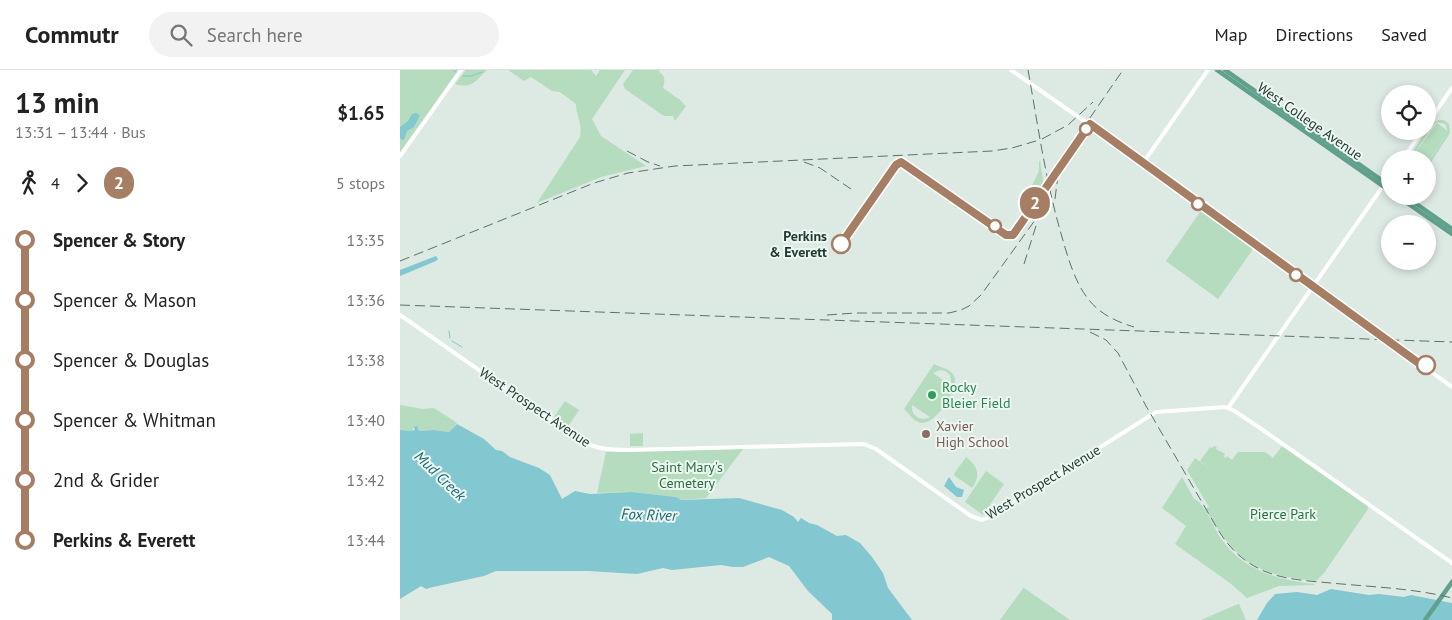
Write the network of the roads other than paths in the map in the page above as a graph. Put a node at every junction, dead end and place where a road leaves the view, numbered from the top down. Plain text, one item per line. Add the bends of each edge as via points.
1 (461, 70) edge
2 (1011, 70) edge
3 (1208, 70) edge
4 (1217, 70) edge
5 (1225, 70) edge
6 (1228, 78) junction
7 (1236, 78) junction
8 (1452, 88) edge
9 (1436, 111) edge
10 (400, 156) edge
11 (1142, 163) junction
12 (1381, 181) edge
13 (1381, 182) edge
14 (1381, 192) edge
15 (1411, 205) edge
16 (1418, 205) edge
17 (1452, 229) edge
18 (1452, 234) edge
19 (1313, 287) junction
20 (400, 316) edge
21 (1452, 388) edge
22 (1228, 408) junction
23 (1452, 563) edge
24 (1452, 582) edge
25 (1425, 620) edge

1 - 10 main road
2 - 11 main road
3 - 11 main road
4 - 6 main road, West College Avenue
5 - 7 main road, West College Avenue
6 - 7 main road
6 - 13 main road, West College Avenue
7 - 12 main road, West College Avenue
8 - 9 main road
11 - 19 main road
14 - 19 main road
15 - 18 main road
16 - 17 main road
19 - 21 main road
19 - 22 main road
20 - 22 main road, West Prospect Avenue via 593,447 629,450 855,443 870,446 971,516 982,520 1156,412
22 - 23 main road
24 - 25 main road

